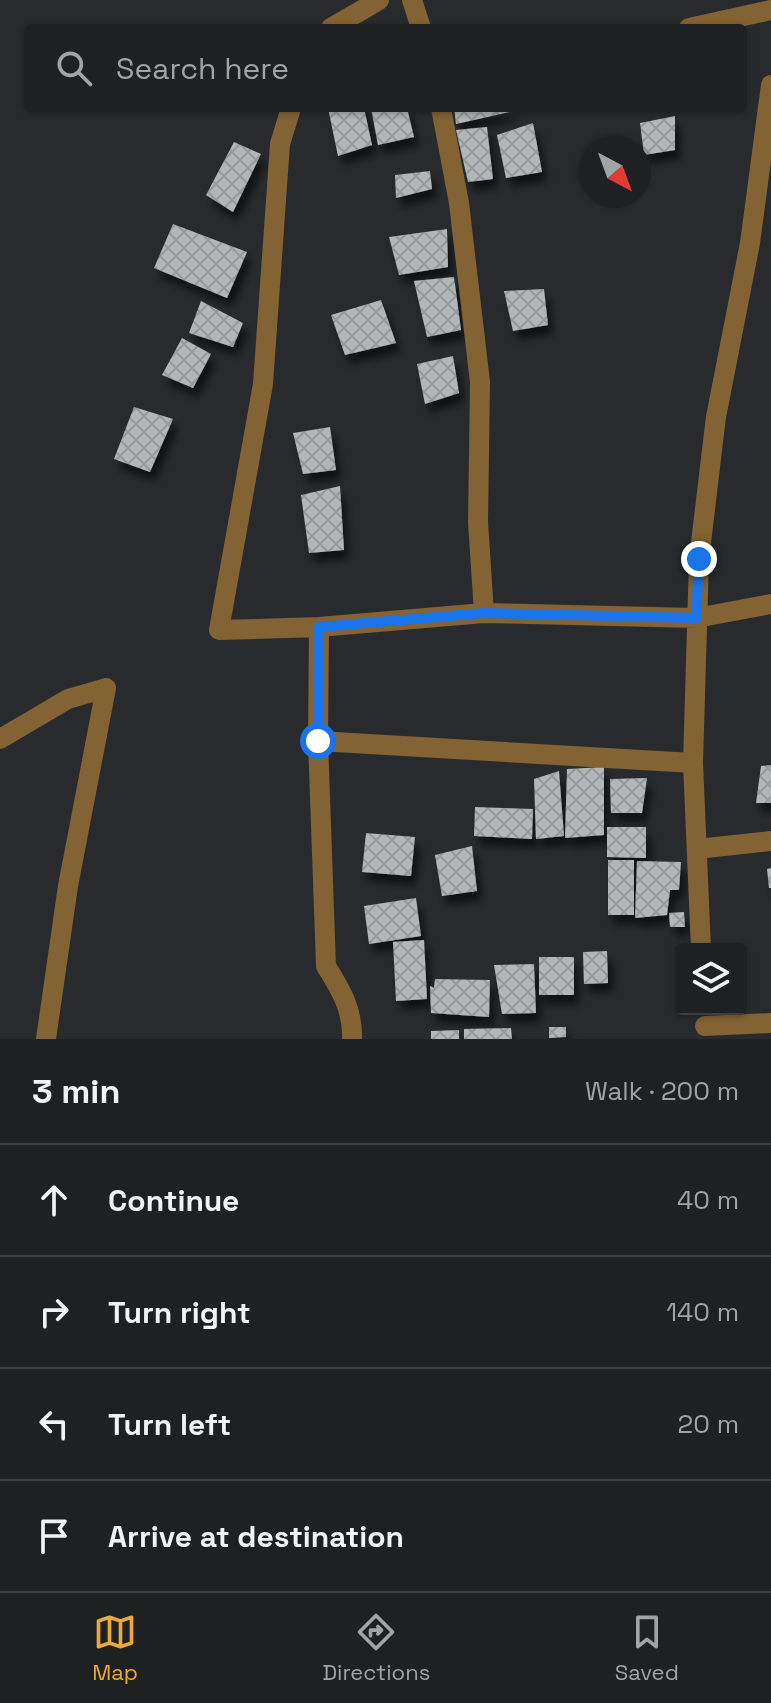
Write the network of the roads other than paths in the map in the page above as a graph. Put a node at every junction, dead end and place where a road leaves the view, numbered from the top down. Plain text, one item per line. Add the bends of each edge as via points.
1 (379, 0) edge
2 (412, 0) edge
3 (771, 10) edge
4 (338, 24) edge
5 (420, 24) edge
6 (707, 24) edge
7 (771, 85) edge
8 (290, 112) edge
9 (442, 112) edge
10 (771, 604) edge
11 (484, 613) junction
12 (696, 618) junction
13 (319, 627) junction
14 (0, 739) edge
15 (318, 741) junction
16 (693, 763) junction
17 (771, 841) edge
18 (697, 849) junction
19 (701, 943) edge
20 (771, 1023) edge
21 (705, 1025) edge
22 (46, 1039) edge
23 (352, 1039) edge

1 - 4 street
2 - 5 street
3 - 6 street
7 - 12 street via 750,243 716,417
8 - 13 street via 280,144 263,384 219,630
9 - 11 street via 459,203 480,382 478,522
10 - 12 street
11 - 12 street
11 - 13 street
12 - 16 street
13 - 15 street
14 - 22 street via 68,699 106,688 68,886
15 - 16 street
15 - 23 street via 326,966 344,993
16 - 18 street
17 - 18 street
18 - 19 street
20 - 21 street

